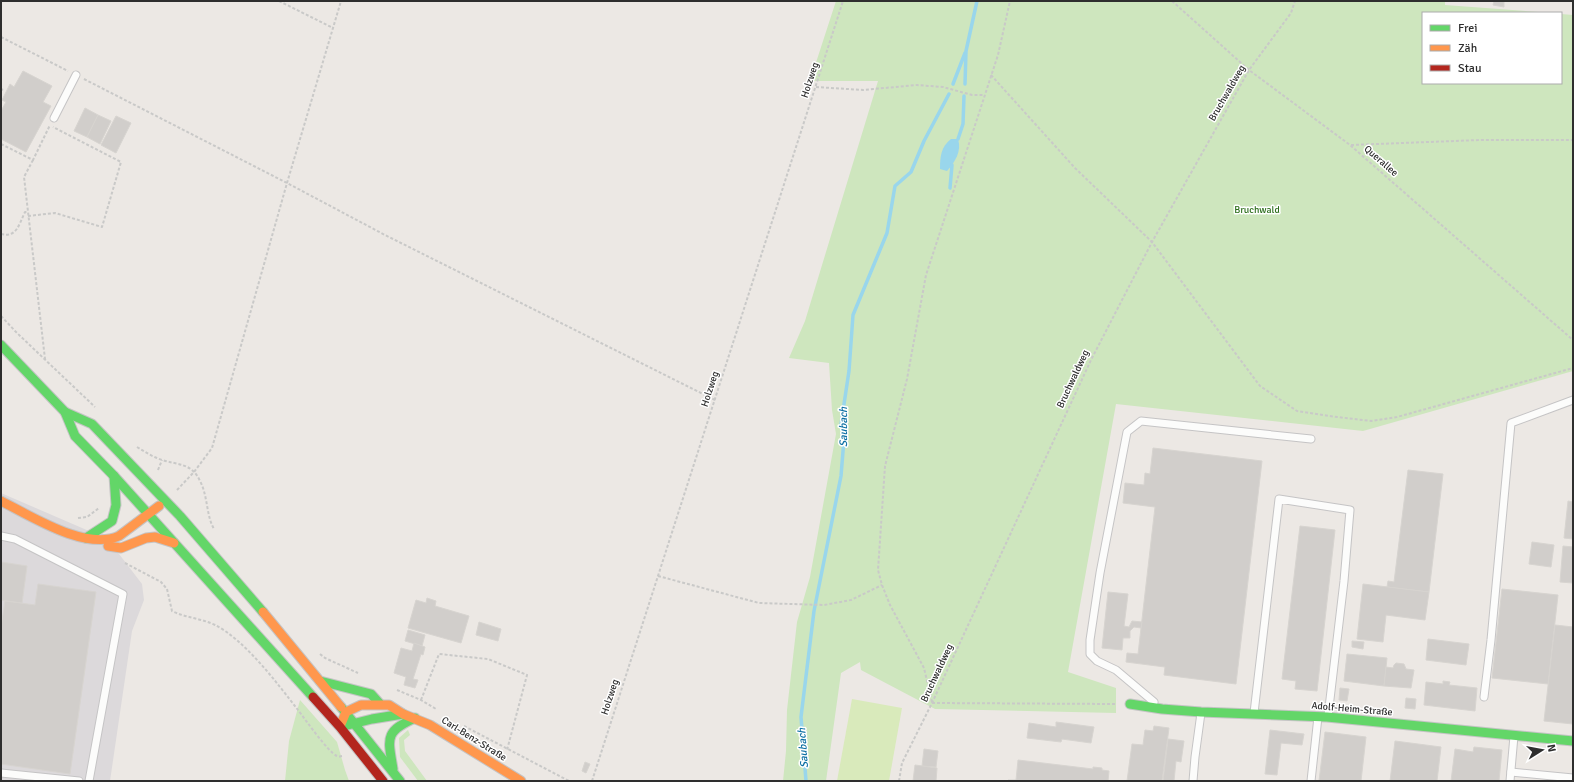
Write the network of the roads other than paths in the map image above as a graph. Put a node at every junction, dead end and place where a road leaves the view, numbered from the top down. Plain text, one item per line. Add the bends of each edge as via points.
1 (76, 75) road end
2 (54, 118) road end
3 (1, 345) edge
4 (1573, 400) edge
5 (65, 412) junction
6 (1311, 439) dead end
7 (114, 476) junction
8 (166, 500) junction
9 (1, 501) edge
10 (148, 514) junction
11 (1, 536) edge
12 (86, 538) junction
13 (174, 543) junction
14 (320, 681) junction
15 (1484, 697) dead end
16 (380, 704) junction
17 (1130, 704) road end
18 (1162, 709) junction
19 (346, 712) junction
20 (1201, 712) junction
21 (1254, 713) junction
22 (403, 714) junction
23 (1318, 717) junction
24 (1328, 717) junction
25 (415, 718) junction
26 (356, 724) junction
27 (340, 727) junction
28 (1514, 735) junction
29 (1573, 741) edge
30 (393, 770) junction
31 (1511, 772) junction
32 (1, 773) edge
33 (1573, 778) edge
34 (79, 781) edge
35 (89, 781) edge
36 (383, 781) edge
37 (400, 781) edge
38 (521, 781) edge
39 (1193, 781) edge
40 (1311, 781) edge
41 (1510, 781) edge

1 - 2 lane
3 - 5 main road
4 - 15 lane via 1511,423 1492,640
5 - 7 main road via 75,436
5 - 8 main road via 92,424
6 - 18 lane via 1141,420 1127,432 1100,572 1090,654 1097,661 1116,670
7 - 10 main road
7 - 12 main road via 116,505 112,521
8 - 10 main road
8 - 14 main road
9 - 12 main road via 68,533
10 - 12 main road via 114,538
10 - 13 main road
11 - 35 lane via 15,539 123,594
12 - 13 main road via 101,546 121,548 155,537
13 - 27 main road
14 - 16 main road, Carl-Benz-Straße via 371,694
14 - 19 main road
16 - 19 main road, Carl-Benz-Straße via 361,705
16 - 22 main road, Carl-Benz-Straße via 389,705
17 - 18 main road, Adolf-Heim-Straße
18 - 20 main road, Adolf-Heim-Straße
19 - 26 main road
19 - 27 main road
20 - 21 main road, Adolf-Heim-Straße
20 - 39 lane
21 - 23 main road, Adolf-Heim-Straße
21 - 24 lane via 1279,499 1350,510
22 - 25 main road, Carl-Benz-Straße
22 - 26 main road, Carl-Benz-Straße
23 - 24 main road, Adolf-Heim-Straße
23 - 40 lane
24 - 28 main road, Adolf-Heim-Straße
25 - 30 main road via 399,724 390,734 388,743
25 - 38 main road, Carl-Benz-Straße
26 - 27 main road, Carl-Benz-Straße
26 - 30 main road
27 - 36 main road
28 - 29 main road, Adolf-Heim-Straße
28 - 31 lane
30 - 37 main road
31 - 33 lane
31 - 41 lane
32 - 34 lane

